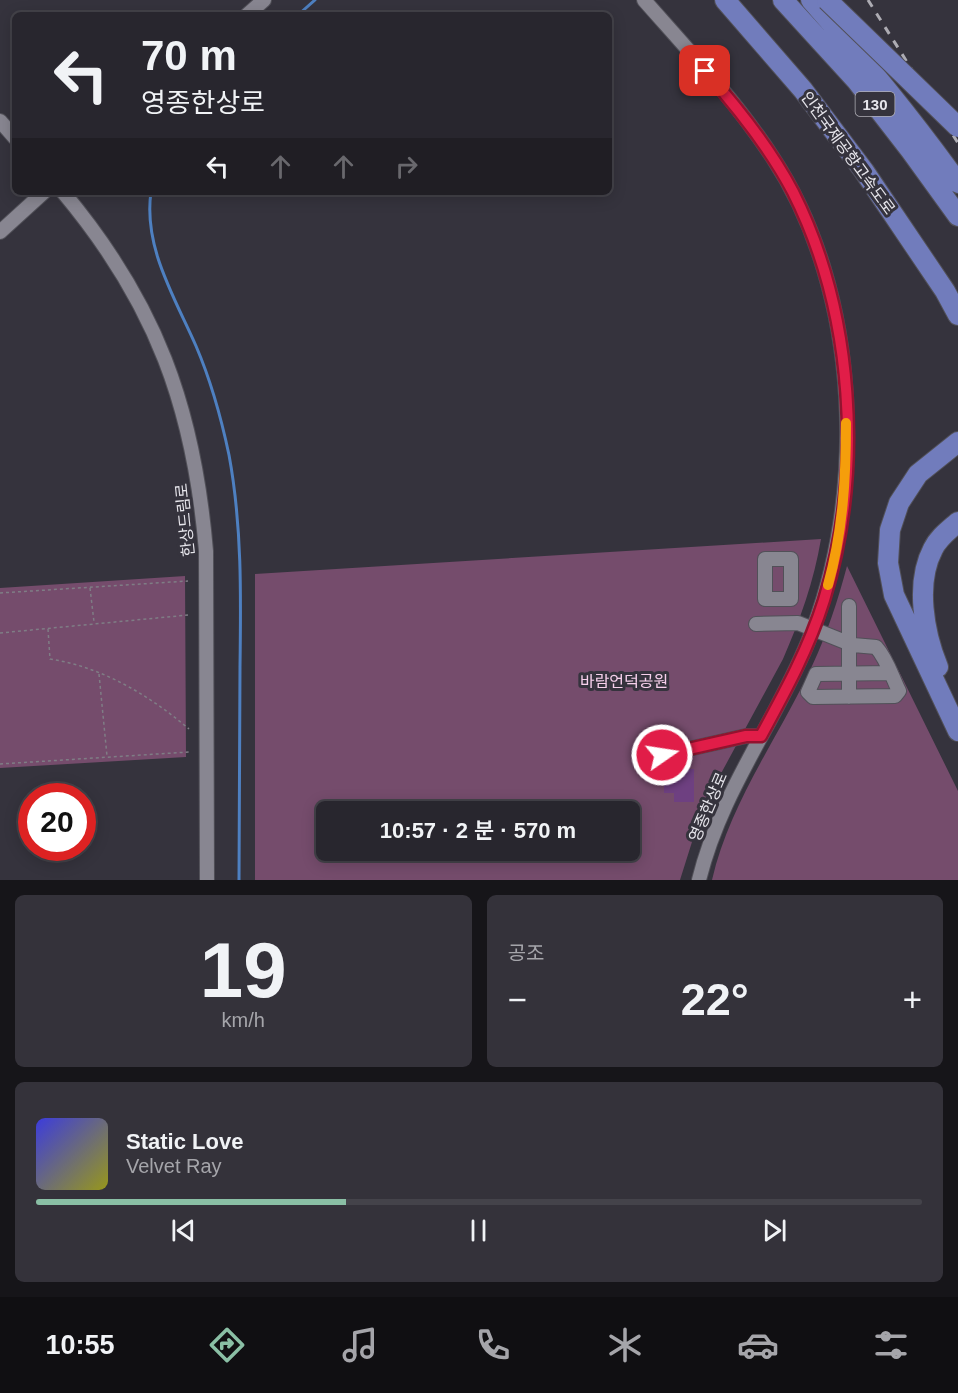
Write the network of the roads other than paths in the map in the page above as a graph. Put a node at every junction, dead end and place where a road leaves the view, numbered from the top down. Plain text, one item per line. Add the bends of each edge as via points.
1 (264, 0) edge
2 (644, 0) edge
3 (725, 0) edge
4 (783, 0) edge
5 (812, 0) edge
6 (827, 0) edge
7 (250, 12) edge
8 (0, 121) edge
9 (958, 127) edge
10 (12, 135) edge
11 (958, 183) edge
12 (41, 195) edge
13 (66, 195) edge
14 (958, 216) edge
15 (0, 232) edge
16 (958, 315) edge
17 (958, 442) edge
18 (958, 522) edge
19 (778, 599) dead end
20 (849, 606) dead end
21 (756, 624) dead end
22 (778, 624) junction
23 (813, 630) junction
24 (849, 644) junction
25 (849, 673) junction
26 (891, 673) junction
27 (849, 697) junction
28 (958, 710) edge
29 (958, 731) edge
30 (761, 736) junction
31 (662, 755) dead end
32 (207, 880) edge
33 (699, 880) edge

1 - 7 street
2 - 23 street, 영종한상로 via 736,106 774,160 808,226 829,288 844,372 846,484 835,561
3 - 16 highway, 인천국제공항고속도로 via 803,90 864,171
4 - 14 highway, 130 via 856,80
5 - 11 highway, 130 via 921,131
6 - 9 highway, 130, bridge
8 - 10 street
12 - 15 street
13 - 32 street, 한상드림로 via 127,279 161,348 190,435 206,551
17 - 29 highway via 918,474 899,503 890,530 888,562 894,595
18 - 28 highway via 933,547 924,584 926,620 936,661
19 - 22 street
20 - 24 street
21 - 22 street
22 - 23 street via 798,623
23 - 24 street
23 - 30 street, 영종한상로
24 - 25 street
24 - 26 street via 876,647
25 - 26 street
25 - 27 street
25 - 27 street via 816,674 808,692 816,698
26 - 27 street via 899,691 895,696
30 - 31 street
30 - 33 street, 영종한상로 via 723,807

